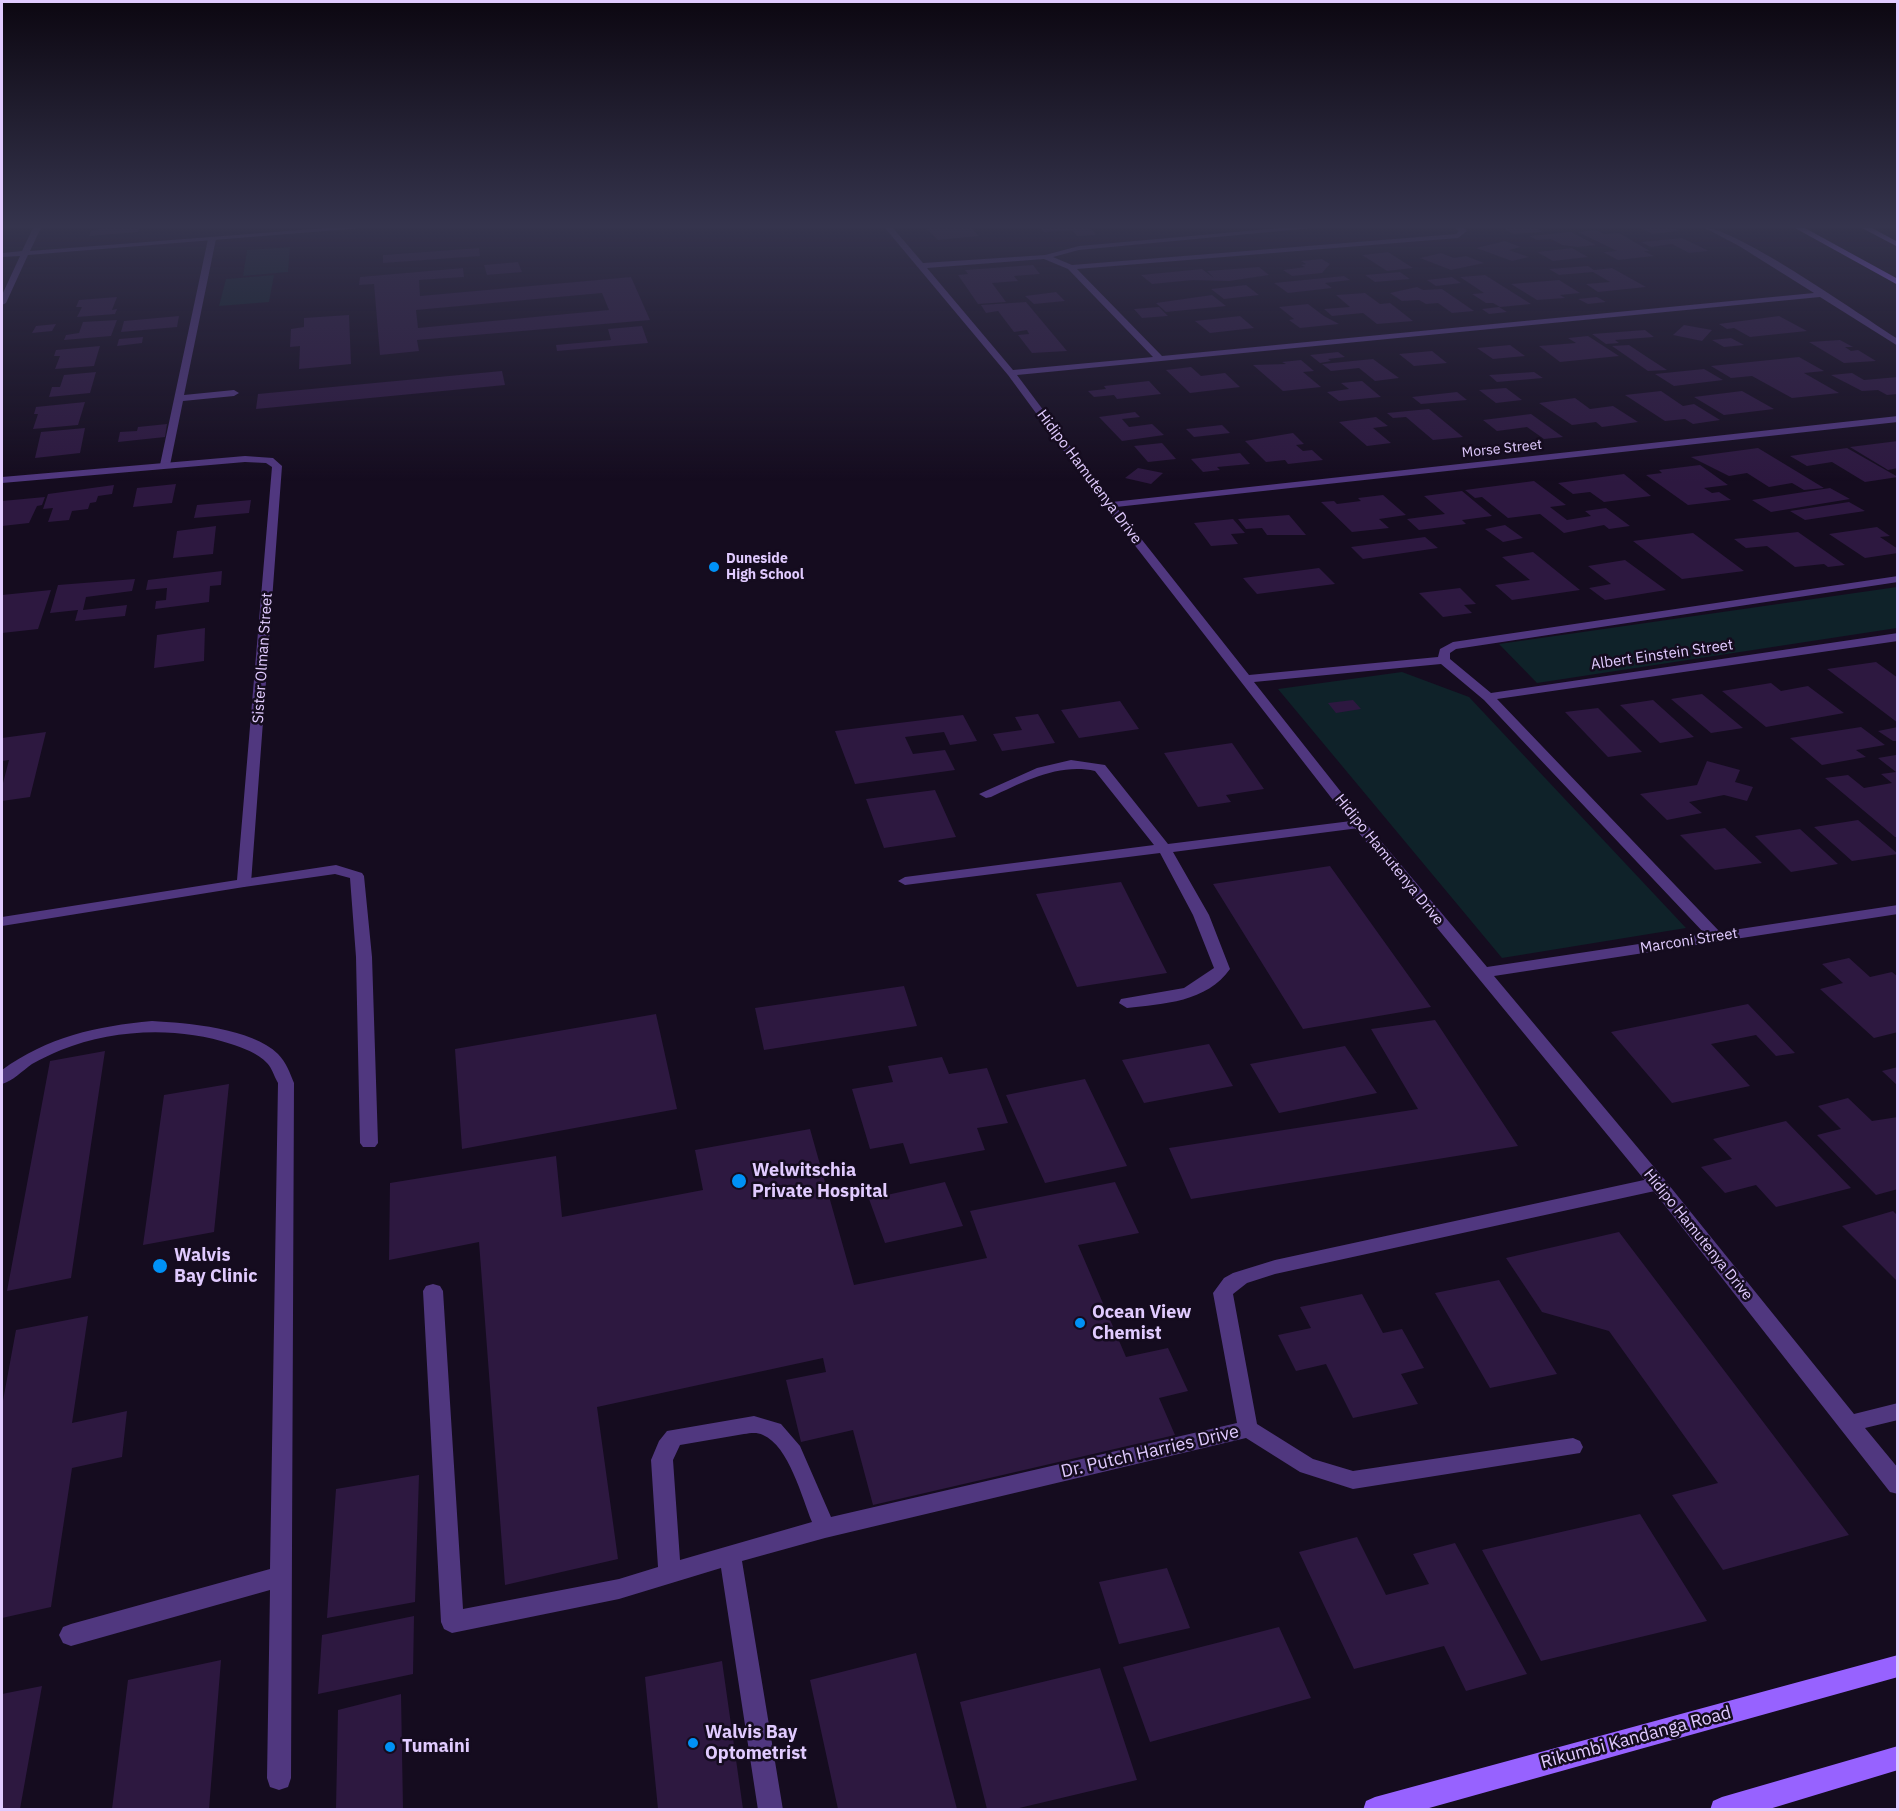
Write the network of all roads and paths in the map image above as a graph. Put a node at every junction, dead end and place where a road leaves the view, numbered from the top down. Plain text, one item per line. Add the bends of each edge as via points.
1 (197, 313) edge
2 (960, 313) edge
3 (1115, 313) edge
4 (1636, 313) edge
5 (1848, 313) edge
6 (1898, 343) edge
7 (1159, 358) junction
8 (1011, 373) junction
9 (234, 393) dead end
10 (180, 398) junction
11 (1898, 419) edge
12 (165, 465) junction
13 (2, 480) edge
14 (1109, 506) junction
15 (1898, 579) edge
16 (1898, 637) edge
17 (1444, 660) junction
18 (1245, 679) junction
19 (1488, 697) junction
20 (986, 794) dead end
21 (1359, 824) junction
22 (1164, 848) junction
23 (905, 881) dead end
24 (244, 883) junction
25 (1898, 909) edge
26 (2, 922) edge
27 (1717, 938) junction
28 (1481, 973) junction
29 (1127, 1003) dead end
30 (2, 1078) edge
31 (369, 1143) dead end
32 (1658, 1184) junction
33 (433, 1291) dead end
34 (1898, 1412) edge
35 (1848, 1424) junction
36 (1248, 1429) junction
37 (1573, 1447) dead end
38 (1898, 1485) edge
39 (825, 1528) junction
40 (730, 1555) junction
41 (670, 1573) junction
42 (282, 1576) junction
43 (71, 1635) dead end
44 (1898, 1666) edge
45 (1898, 1758) edge
46 (279, 1778) dead end
47 (771, 1809) edge
48 (1376, 1809) edge
49 (1722, 1809) edge

1 - 10 street
2 - 8 street, Hidipo Hamutenya Drive
3 - 7 street
4 - 7 street
5 - 6 street
7 - 8 street
8 - 14 street, Hidipo Hamutenya Drive
9 - 10 street
10 - 12 street
11 - 14 street, Morse Street
12 - 13 street, Sister Olman Street
12 - 24 street, Sister Olman Street via 245,459 269,460 277,466
14 - 18 street, Hidipo Hamutenya Drive
15 - 17 street via 1453,646 1444,652
16 - 19 street, Albert Einstein Street
17 - 18 street
17 - 19 street
18 - 21 street, Hidipo Hamutenya Drive
19 - 27 street
20 - 22 street via 1050,767 1085,762 1100,768
21 - 22 street
21 - 28 street, Hidipo Hamutenya Drive
22 - 23 street
22 - 29 street via 1201,915 1222,969 1208,984 1183,995
24 - 26 street
24 - 31 street via 336,868 357,876 364,957
25 - 27 street, Marconi Street
27 - 28 street, Marconi Street
28 - 32 street, Hidipo Hamutenya Drive
30 - 42 street via 33,1055 71,1041 157,1027 195,1028 226,1035 272,1057 286,1083
32 - 35 street, Hidipo Hamutenya Drive
32 - 36 street, Dr. Putch Harries Drive via 1275,1267 1231,1283 1223,1293
33 - 41 street, Dr. Putch Harries Drive via 452,1622 619,1589
34 - 35 street
35 - 38 street, Hidipo Hamutenya Drive
36 - 37 street via 1307,1466 1353,1480
36 - 39 street, Dr. Putch Harries Drive
39 - 40 street, Dr. Putch Harries Drive
39 - 41 street via 788,1440 777,1429 760,1424 674,1437 662,1460
40 - 41 street, Dr. Putch Harries Drive
40 - 47 street
42 - 43 street
42 - 46 street
44 - 48 main road, Rikumbi Kandanga Road
45 - 49 main road

